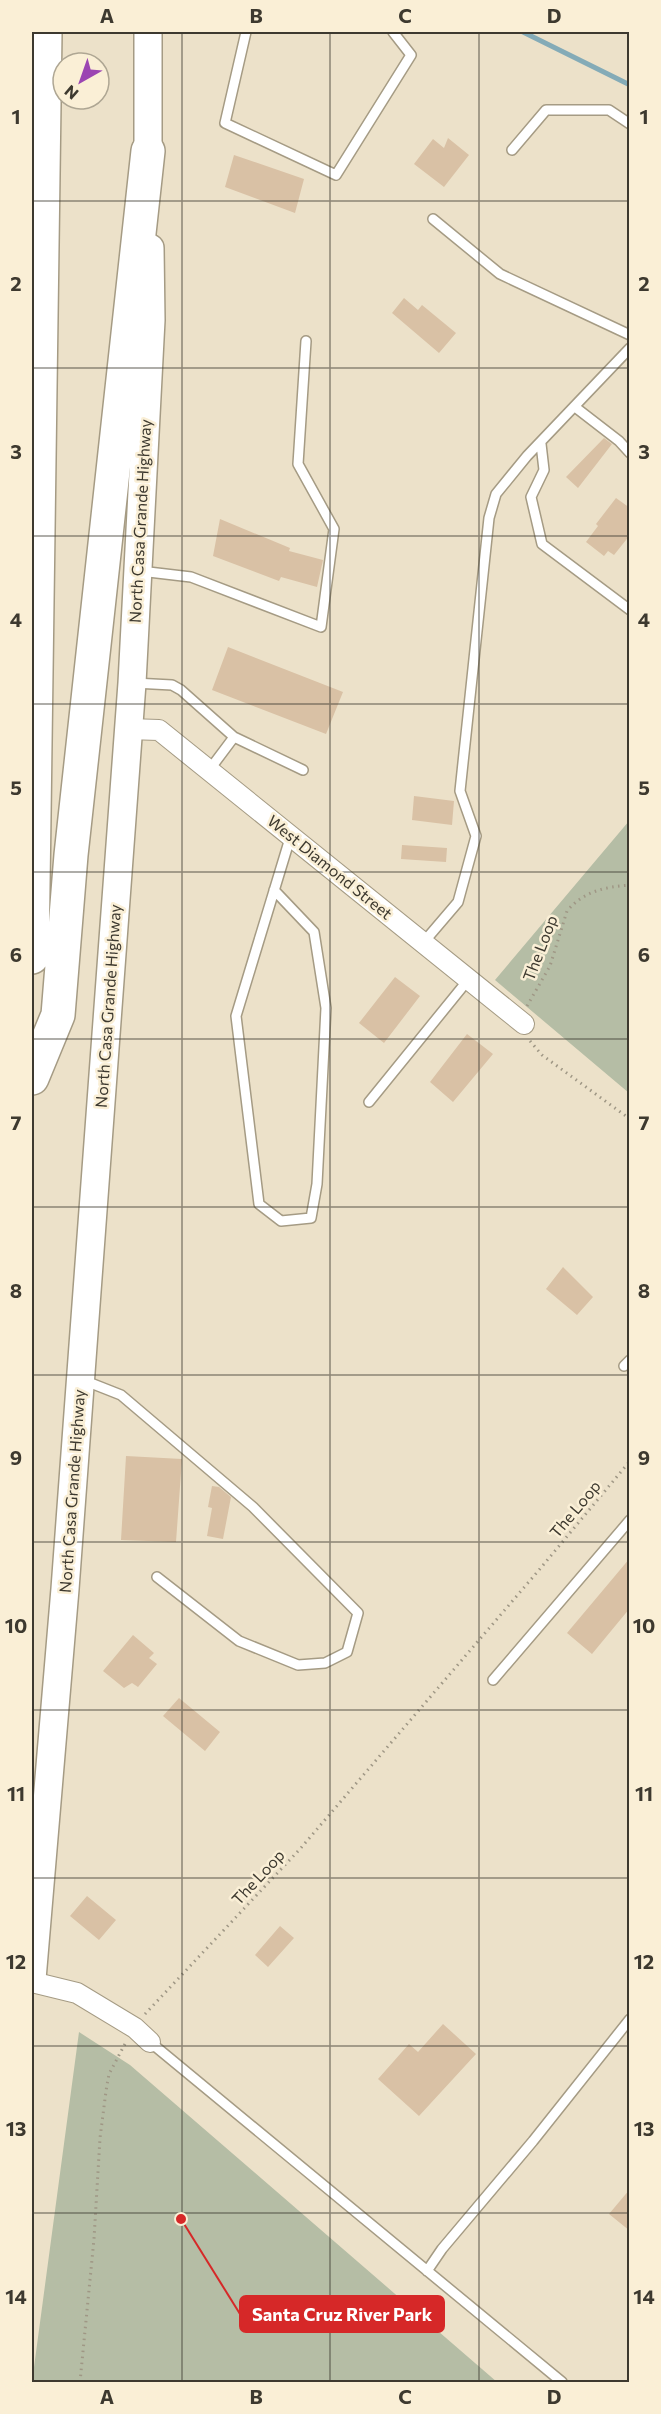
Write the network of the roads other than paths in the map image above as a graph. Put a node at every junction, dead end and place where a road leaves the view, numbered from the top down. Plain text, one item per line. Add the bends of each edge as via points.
1 (45, 32) edge
2 (148, 32) edge
3 (246, 32) edge
4 (393, 32) edge
5 (630, 124) edge
6 (512, 150) dead end
7 (148, 151) junction
8 (433, 219) dead end
9 (630, 335) edge
10 (306, 341) dead end
11 (630, 348) edge
12 (575, 407) junction
13 (541, 444) junction
14 (630, 453) edge
15 (138, 570) junction
16 (630, 610) edge
17 (132, 683) junction
18 (128, 729) junction
19 (234, 737) junction
20 (210, 769) junction
21 (303, 770) dead end
22 (291, 835) junction
23 (274, 890) junction
24 (423, 943) junction
25 (32, 957) edge
26 (468, 980) junction
27 (524, 1024) road end
28 (32, 1078) edge
29 (369, 1102) dead end
30 (80, 1379) junction
31 (630, 1520) edge
32 (157, 1577) dead end
33 (493, 1680) dead end
34 (32, 1981) edge
35 (630, 2019) edge
36 (150, 2042) joint
37 (427, 2271) junction
38 (562, 2382) edge

1 - 25 highway
2 - 7 main road, North Casa Grande Highway
3 - 4 lane via 225,123 336,175 411,55
5 - 6 lane via 609,110 546,110
7 - 15 main road, North Casa Grande Highway via 151,320
7 - 28 highway via 70,855 58,1015
8 - 9 lane via 500,274
10 - 15 lane via 298,464 334,529 321,627 191,577
11 - 12 lane
12 - 13 lane
12 - 14 lane
13 - 16 lane via 544,470 531,496 542,544
13 - 24 lane via 496,494 489,518 460,791 476,836 458,902
15 - 17 main road, North Casa Grande Highway
17 - 18 main road, North Casa Grande Highway
17 - 19 lane via 171,685 181,690
18 - 20 street, West Diamond Street via 159,730
18 - 30 main road, North Casa Grande Highway
19 - 20 lane
19 - 21 lane
20 - 22 street, West Diamond Street
22 - 23 lane
22 - 24 street, West Diamond Street
23 - 23 lane via 236,1016 259,1204 281,1221 311,1218 317,1184 326,1008 314,932
24 - 26 street, West Diamond Street
26 - 27 street, West Diamond Street
26 - 29 lane
30 - 32 lane via 121,1395 253,1507 358,1613 347,1652 325,1663 298,1665 239,1641
30 - 34 main road, North Casa Grande Highway
31 - 33 lane
34 - 36 street via 77,1993 135,2028
35 - 37 lane
36 - 37 lane
37 - 38 lane

